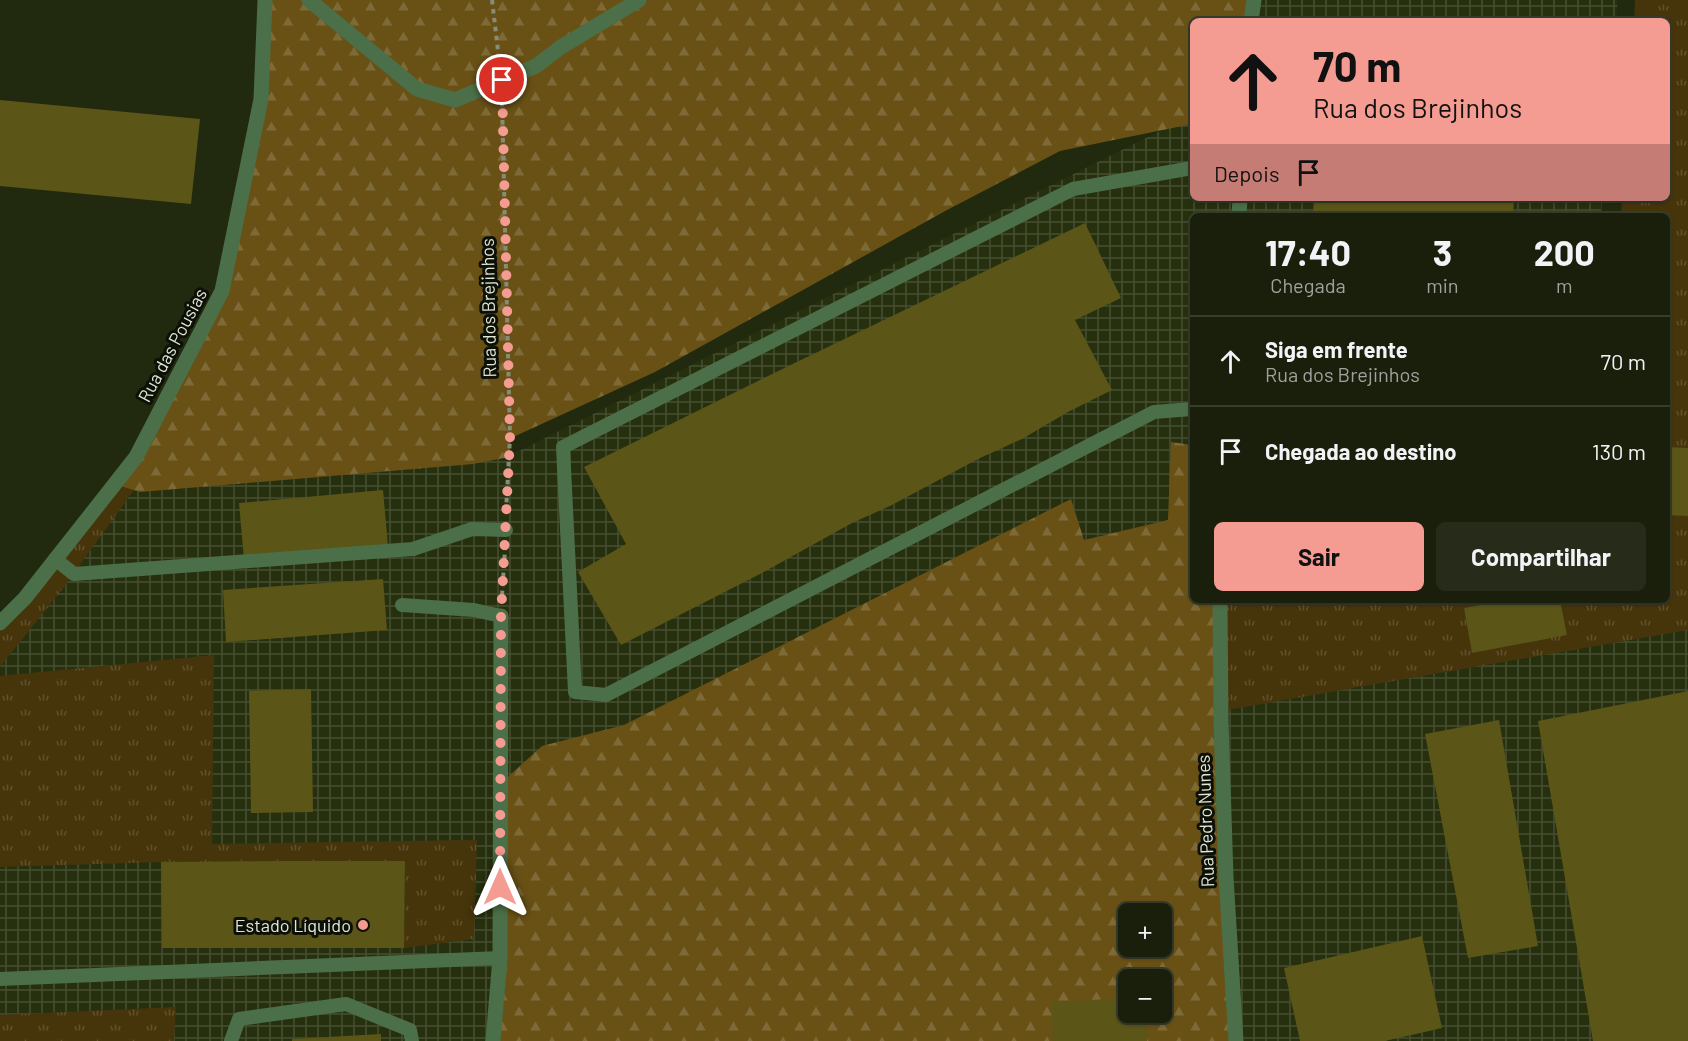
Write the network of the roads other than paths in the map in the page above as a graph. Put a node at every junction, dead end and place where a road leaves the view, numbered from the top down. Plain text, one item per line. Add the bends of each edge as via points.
1 (265, 0) edge
2 (309, 0) edge
3 (639, 0) edge
4 (1254, 0) edge
5 (1251, 18) edge
6 (1190, 168) edge
7 (1190, 409) edge
8 (506, 530) road end
9 (55, 559) junction
10 (1220, 603) edge
11 (402, 605) dead end
12 (501, 616) joint
13 (0, 623) edge
14 (500, 958) junction
15 (0, 979) edge
16 (231, 1041) edge
17 (412, 1041) edge
18 (493, 1041) edge
19 (1236, 1041) edge

1 - 9 street, Rua das Pousias via 261,99 222,291 136,457
2 - 3 street via 417,89 455,100 536,66
4 - 5 street
6 - 7 lane via 1073,189 563,447 575,692 606,695 1154,412
8 - 9 lane via 472,529 413,549 74,574
9 - 13 street, Rua das Pousias
10 - 19 street, Rua Pedro Nunes via 1226,877
11 - 12 lane
12 - 14 street
14 - 15 lane
14 - 18 street
16 - 17 lane via 239,1019 346,1004 410,1030

